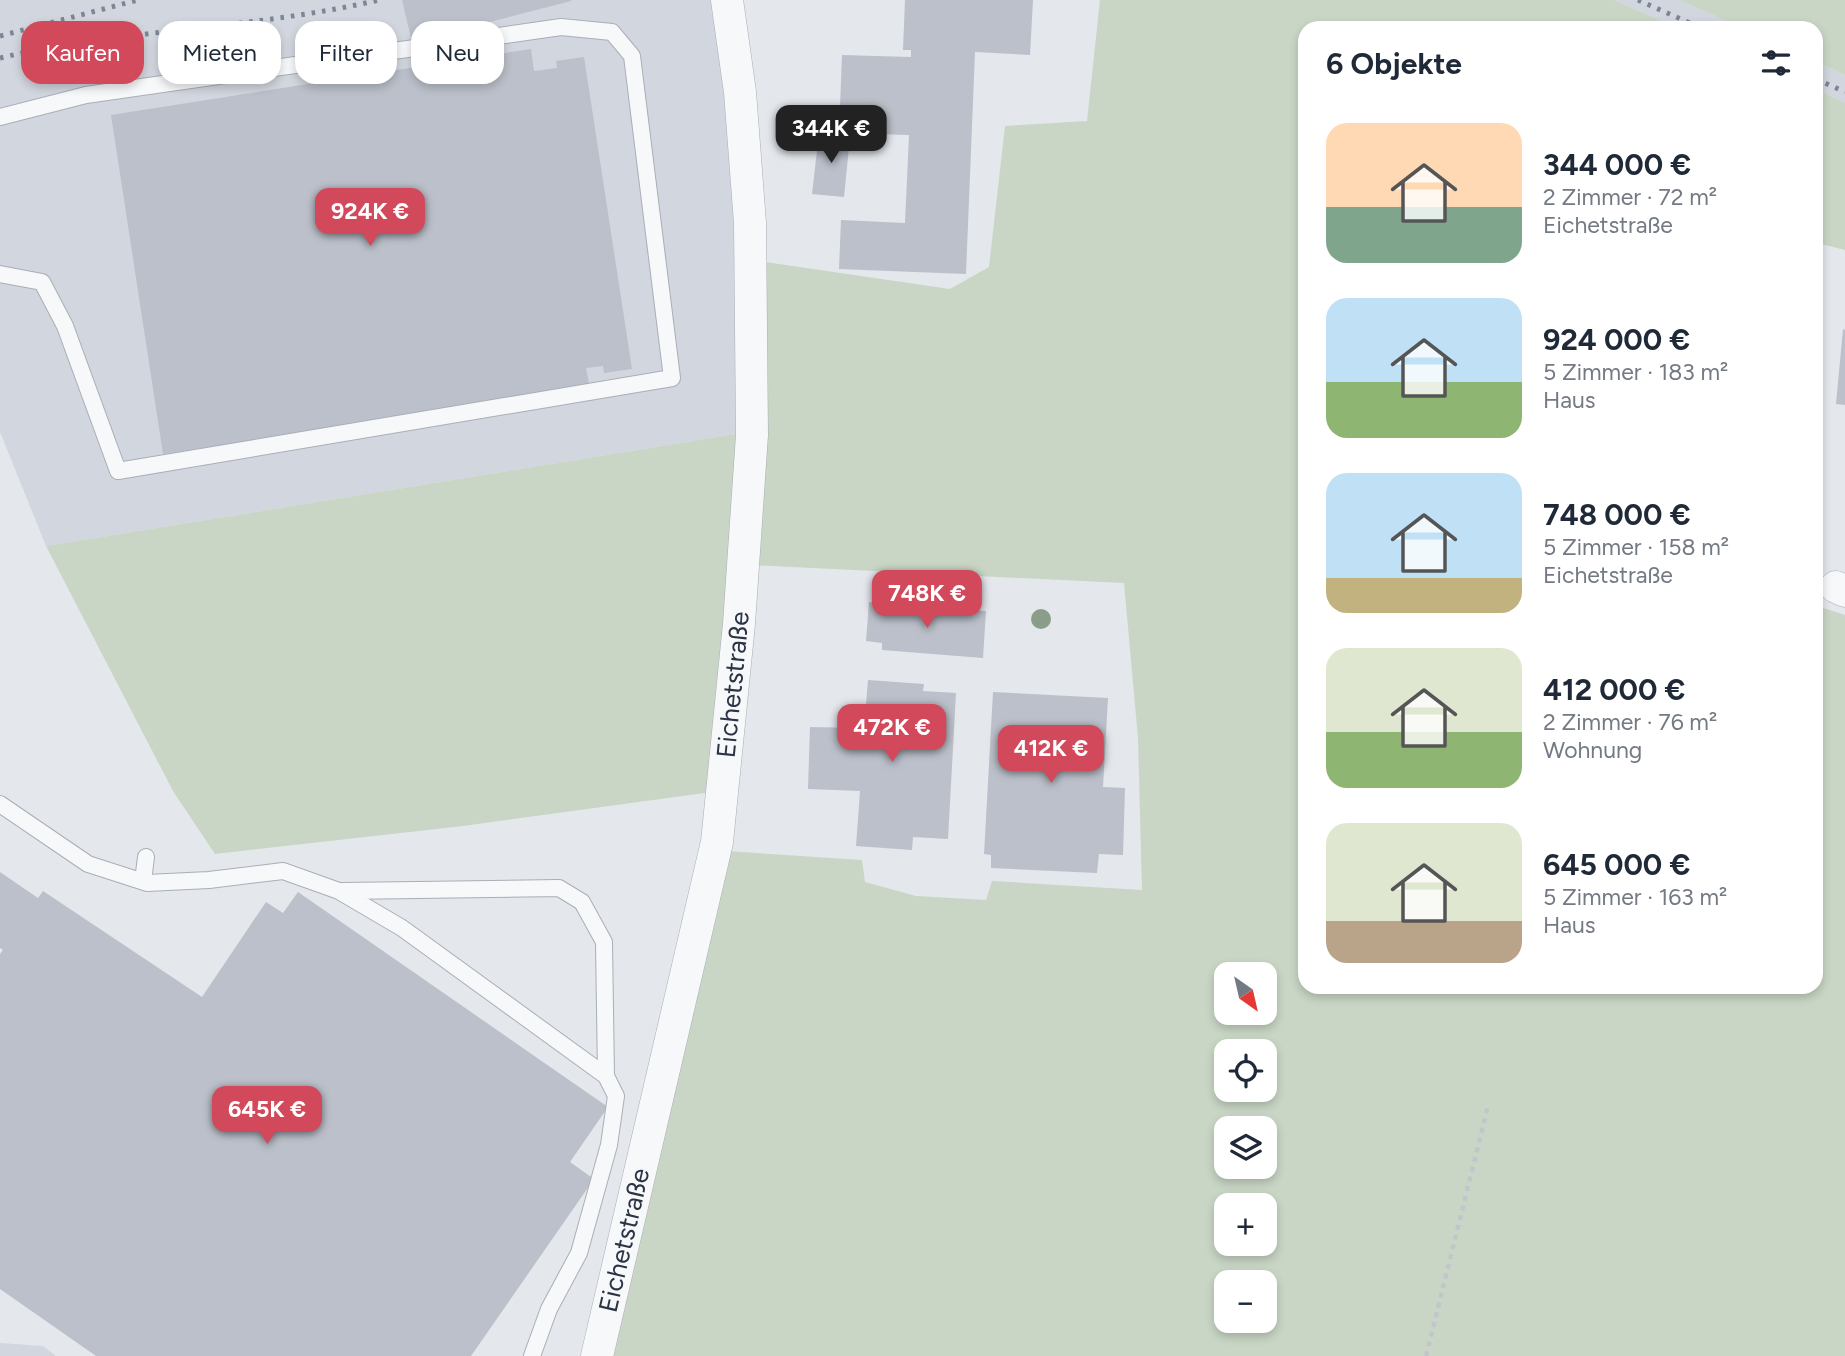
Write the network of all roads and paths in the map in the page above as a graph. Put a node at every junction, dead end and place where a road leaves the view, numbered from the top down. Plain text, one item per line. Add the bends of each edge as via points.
1 (727, 0) edge
2 (0, 117) edge
3 (0, 274) edge
4 (0, 804) edge
5 (146, 857) dead end
6 (143, 881) junction
7 (339, 891) junction
8 (606, 1076) junction
9 (1488, 1106) dead end
10 (532, 1356) edge
11 (597, 1356) edge
12 (1426, 1356) edge

1 - 11 street, Eichetstraße via 750,223 752,435 739,624 717,842
2 - 3 lane via 86,95 561,27 612,32 632,56 672,378 118,471 65,326 42,282
4 - 6 lane via 88,864
5 - 6 lane
6 - 7 lane via 209,880 283,871
7 - 8 lane via 402,928
7 - 8 lane via 559,888 582,902 604,942
8 - 10 lane via 616,1096 609,1145 579,1253 549,1309
9 - 12 path

